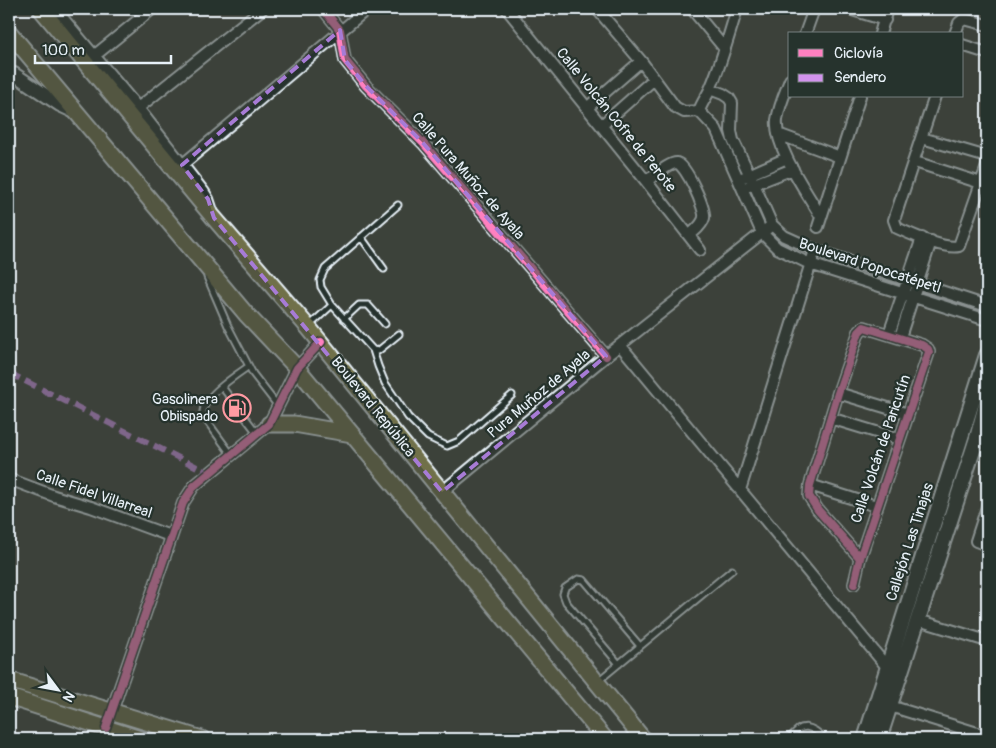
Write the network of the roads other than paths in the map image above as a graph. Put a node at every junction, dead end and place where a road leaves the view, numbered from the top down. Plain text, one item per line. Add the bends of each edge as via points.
1 (41, 9) edge
2 (55, 9) edge
3 (152, 9) edge
4 (262, 9) edge
5 (323, 9) edge
6 (366, 9) edge
7 (507, 9) edge
8 (597, 9) edge
9 (692, 9) edge
10 (737, 9) edge
11 (814, 9) edge
12 (849, 9) edge
13 (887, 9) edge
14 (884, 20) junction
15 (987, 25) edge
16 (340, 30) junction
17 (9, 32) edge
18 (807, 32) edge
19 (881, 32) edge
20 (956, 32) edge
21 (964, 46) edge
22 (725, 50) junction
23 (987, 53) edge
24 (94, 56) junction
25 (641, 61) junction
26 (10, 73) edge
27 (654, 79) junction
28 (788, 85) edge
29 (710, 89) junction
30 (859, 98) edge
31 (934, 98) edge
32 (138, 108) junction
33 (587, 108) junction
34 (699, 111) junction
35 (77, 113) junction
36 (602, 125) junction
37 (778, 134) junction
38 (922, 138) junction
39 (840, 157) junction
40 (987, 157) edge
41 (787, 158) junction
42 (915, 162) junction
43 (182, 165) junction
44 (987, 166) edge
45 (793, 169) junction
46 (752, 179) junction
47 (646, 181) junction
48 (740, 183) junction
49 (981, 183) junction
50 (398, 206) dead end
51 (214, 218) junction
52 (772, 226) junction
53 (762, 233) junction
54 (689, 236) junction
55 (361, 237) junction
56 (926, 240) junction
57 (700, 250) dead end
58 (815, 250) junction
59 (200, 260) junction
60 (810, 264) junction
61 (384, 269) dead end
62 (912, 282) junction
63 (908, 294) junction
64 (332, 306) junction
65 (987, 306) edge
66 (344, 319) junction
67 (987, 320) edge
68 (385, 324) dead end
69 (308, 327) junction
70 (399, 334) dead end
71 (889, 334) junction
72 (900, 337) junction
73 (321, 342) junction
74 (620, 345) junction
75 (373, 350) junction
76 (987, 355) edge
77 (606, 356) junction
78 (249, 366) junction
79 (297, 368) junction
80 (222, 387) junction
81 (838, 392) junction
82 (512, 395) dead end
83 (987, 401) edge
84 (277, 406) junction
85 (908, 414) junction
86 (830, 418) junction
87 (263, 429) junction
88 (352, 434) junction
89 (899, 439) junction
90 (982, 440) edge
91 (231, 454) junction
92 (9, 479) edge
93 (810, 485) junction
94 (740, 490) junction
95 (442, 492) junction
96 (876, 506) junction
97 (987, 507) edge
98 (170, 536) junction
99 (987, 545) edge
100 (860, 558) junction
101 (732, 570) dead end
102 (854, 584) dead end
103 (918, 620) junction
104 (987, 642) edge
105 (640, 646) junction
106 (619, 664) junction
107 (888, 668) junction
108 (9, 680) edge
109 (597, 682) junction
110 (9, 697) edge
111 (890, 706) junction
112 (112, 711) junction
113 (106, 728) junction
114 (987, 736) edge
115 (140, 739) edge
116 (202, 739) edge
117 (605, 739) edge
118 (643, 739) edge
119 (790, 739) edge
120 (825, 739) edge
121 (865, 739) edge
122 (879, 739) edge

1 - 51 main road, Boulevard República
2 - 24 street
3 - 24 street
4 - 32 street
5 - 16 street, Calle Pura Muñoz de Ayala
6 - 16 street
7 - 33 street, Calle Volcán Cofre de Perote
8 - 25 street
9 - 22 street
10 - 22 street
11 - 18 street
12 - 14 street
13 - 14 street
14 - 19 street
15 - 20 street via 962,20
16 - 43 street
16 - 77 street, Calle Pura Muñoz de Ayala via 345,60 366,86 423,143
17 - 35 main road
21 - 23 street
22 - 29 street
24 - 32 street
25 - 27 street
25 - 33 street
26 - 35 street
27 - 34 street via 679,110
27 - 36 street
28 - 37 street via 779,110
29 - 34 street
29 - 46 street via 723,94 732,103 732,140
30 - 39 street
31 - 38 street
32 - 43 street
33 - 36 street, Calle Volcán Cofre de Perote
34 - 48 street, Boulevard Popocatépetl via 716,129
35 - 59 main road
36 - 47 street, Calle Volcán Cofre de Perote
37 - 39 street
37 - 41 street
38 - 40 street
38 - 42 street
39 - 45 street via 820,222
41 - 45 street
41 - 46 street
42 - 49 street
42 - 56 street via 894,220 897,228
43 - 51 street via 208,199
44 - 49 street
45 - 46 street
46 - 48 street
46 - 52 street
47 - 54 street, Calle Volcán Cofre de Perote
47 - 54 street via 671,164 676,163 687,172 704,213 701,224
48 - 53 street, Boulevard Popocatépetl
49 - 56 street via 961,244 956,248
50 - 55 lane
51 - 69 main road, Boulevard República
52 - 53 street, Pura Muñoz de Ayala
52 - 58 street, Boulevard Popocatépetl via 784,236
53 - 60 street, Boulevard Popocatépetl via 783,252
53 - 74 street, Pura Muñoz de Ayala
54 - 57 street, Calle Volcán Cofre de Perote
55 - 61 lane
55 - 64 lane via 321,275 321,287
56 - 62 street
58 - 60 street
58 - 62 street, Boulevard Popocatépetl
59 - 78 lane
59 - 79 main road
60 - 63 street, Boulevard Popocatépetl
60 - 94 street
62 - 63 street
62 - 65 street, Boulevard Popocatépetl
63 - 67 street, Boulevard Popocatépetl
63 - 71 street
63 - 72 street
64 - 66 lane
64 - 69 lane
66 - 68 lane via 359,305 368,305
66 - 75 lane
69 - 73 main road, Boulevard República
70 - 75 lane via 383,348
71 - 72 street
71 - 81 street via 864,328 859,332
72 - 85 street, Calle Volcán de Paricutín via 926,346 928,352
73 - 79 street
73 - 95 main road, Boulevard República
74 - 77 street, Pura Muñoz de Ayala
74 - 94 street
75 - 82 lane via 386,383 408,417 428,437 447,446 459,441
76 - 107 main road, Callejón Las Tinajas
77 - 95 street, Pura Muñoz de Ayala
78 - 80 lane
78 - 84 lane
79 - 84 street
79 - 88 main road
80 - 87 lane
80 - 91 lane via 206,401 202,412
81 - 85 street
81 - 86 street
83 - 90 main road, Callejón Las Tinajas
84 - 87 street
85 - 89 street, Calle Volcán de Paricutín
86 - 89 street
86 - 93 street
87 - 88 main road via 294,424
87 - 91 street
88 - 117 main road
89 - 96 street, Calle Volcán de Paricutín
90 - 103 main road, Callejón Las Tinajas
91 - 98 street via 194,486 182,503
92 - 98 street, Calle Fidel Villarreal
93 - 96 street
93 - 100 street via 809,496 818,510
94 - 107 street
95 - 109 main road, Boulevard República
96 - 100 street, Calle Volcán de Paricutín
97 - 99 street via 976,541
98 - 112 street
100 - 102 street, Calle Volcán de Paricutín
101 - 105 lane
103 - 104 street
103 - 111 main road, Callejón Las Tinajas
105 - 106 lane
105 - 106 lane via 584,580 578,579 566,588 563,594 566,602
106 - 109 lane
107 - 121 main road, Callejón Las Tinajas
108 - 112 main road
109 - 118 main road, Boulevard República
110 - 113 main road
111 - 114 street
111 - 122 main road, Callejón Las Tinajas
112 - 113 street
112 - 116 main road
113 - 115 main road
119 - 120 lane via 802,727 817,730

